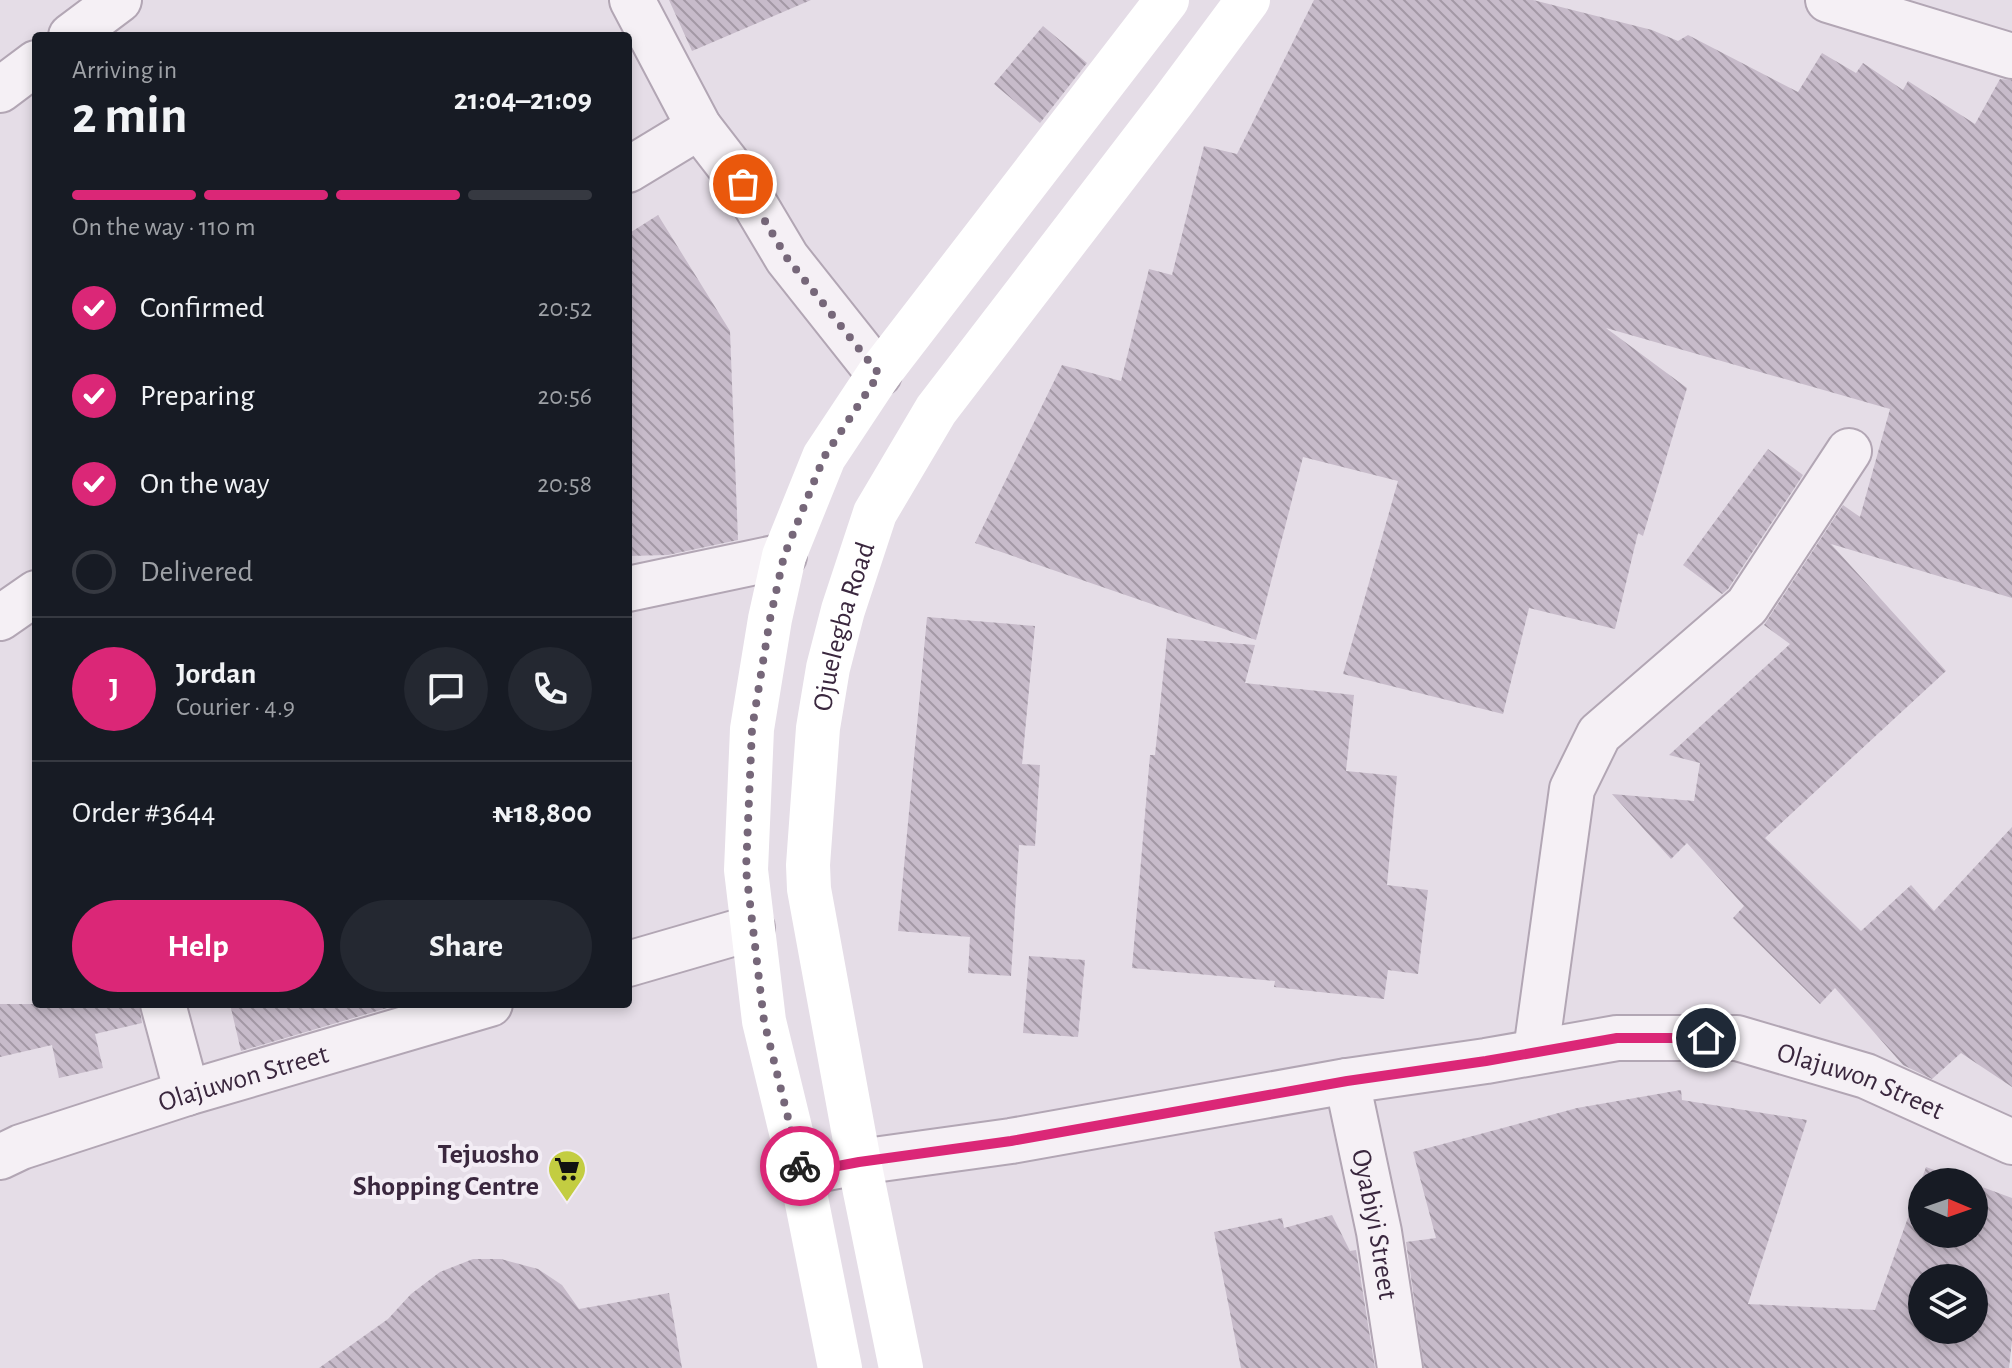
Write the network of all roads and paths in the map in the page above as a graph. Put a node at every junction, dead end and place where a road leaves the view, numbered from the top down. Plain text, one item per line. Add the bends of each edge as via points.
1 (119, 0) edge
2 (632, 0) edge
3 (1167, 0) edge
4 (1248, 0) edge
5 (1828, 0) edge
6 (76, 32) edge
7 (2012, 56) edge
8 (32, 66) edge
9 (0, 90) edge
10 (699, 127) junction
11 (632, 168) edge
12 (879, 374) junction
13 (1849, 451) dead end
14 (784, 556) junction
15 (632, 588) edge
16 (32, 596) edge
17 (0, 618) edge
18 (752, 928) junction
19 (632, 963) edge
20 (164, 1008) edge
21 (476, 1008) edge
22 (1536, 1051) junction
23 (1347, 1081) junction
24 (187, 1093) junction
25 (2012, 1142) edge
26 (0, 1157) edge
27 (859, 1162) junction
28 (801, 1173) junction
29 (840, 1368) edge
30 (901, 1368) edge
31 (1400, 1368) edge

1 - 6 street
2 - 10 street
3 - 12 main road
4 - 27 main road, Ojuelegba Road via 936,410 875,513 828,668 808,865
5 - 7 street
8 - 9 street
10 - 11 street
10 - 12 street via 743,184 787,258
12 - 14 main road via 824,457
13 - 22 street via 1747,606 1599,734 1572,789
14 - 15 street
14 - 18 main road via 752,729 746,870
16 - 17 street
18 - 19 street
18 - 28 main road via 764,1021
20 - 24 street
21 - 24 street, Olajuwon Street
22 - 23 street, Olajuwon Street
22 - 25 street, Olajuwon Street via 1617,1038 1737,1038 1866,1076
23 - 27 street, Olajuwon Street via 1011,1141
23 - 31 street, Oyabiyi Street via 1379,1232
24 - 26 street, Olajuwon Street
27 - 28 street, Olajuwon Street
27 - 30 main road, Ojuelegba Road
28 - 29 main road

